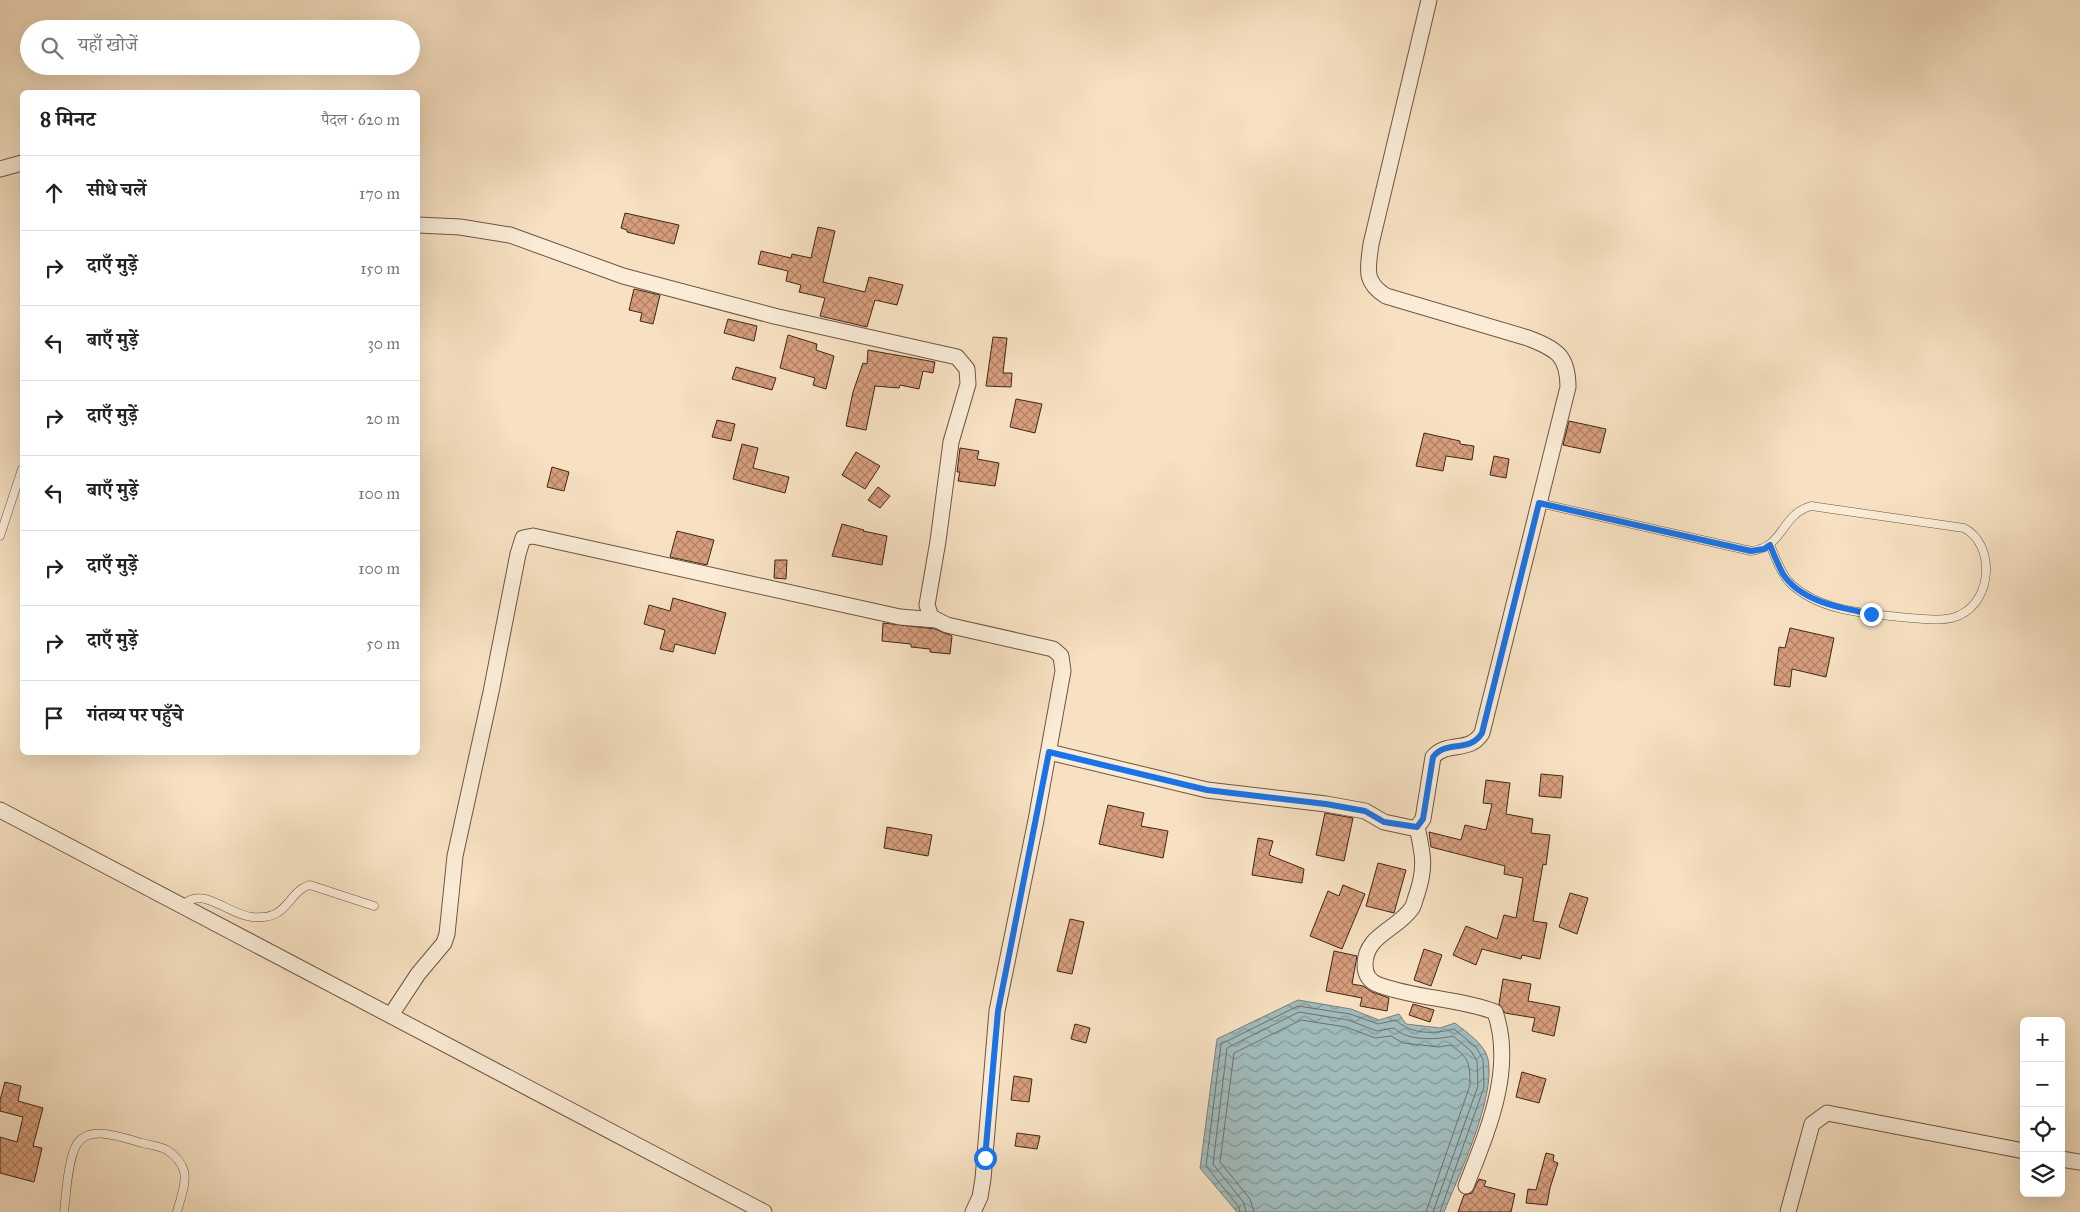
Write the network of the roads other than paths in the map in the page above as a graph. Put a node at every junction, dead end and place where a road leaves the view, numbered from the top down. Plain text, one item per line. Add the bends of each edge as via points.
1 (1429, 0) edge
2 (20, 164) edge
3 (0, 169) edge
4 (420, 225) edge
5 (20, 476) edge
6 (1539, 503) junction
7 (0, 536) edge
8 (1770, 545) junction
9 (936, 620) junction
10 (1049, 752) junction
11 (0, 810) edge
12 (1417, 827) junction
13 (182, 906) junction
14 (374, 906) dead end
15 (391, 1015) junction
16 (2020, 1151) edge
17 (2065, 1160) edge
18 (2080, 1162) edge
19 (1466, 1186) dead end
20 (64, 1212) edge
21 (177, 1212) edge
22 (764, 1212) edge
23 (973, 1212) edge
24 (1788, 1212) edge

1 - 6 street via 1371,244 1368,274 1371,284 1386,296 1528,338 1547,345 1564,361 1568,388
2 - 3 street
4 - 9 street via 510,234 623,276 774,316 957,357 966,369 968,384 951,442 928,592 928,611
5 - 7 lane
6 - 8 lane via 1751,551
6 - 12 street via 1482,733 1472,744 1443,749 1433,757 1423,819
8 - 8 lane via 1792,517 1810,506 1964,528 1975,534 1983,546 1986,563 1984,584 1974,604 1959,616 1929,619 1871,614 1842,608 1803,593 1782,573
9 - 10 street via 1053,649 1061,656 1061,684
9 - 15 street via 900,617 533,536 523,538 455,856 444,943 418,974
10 - 12 street via 1207,790 1326,804 1365,811 1384,822
10 - 23 street via 998,1011 983,1179
11 - 13 street
12 - 19 street via 1424,858 1423,876 1412,908 1372,942 1365,971 1370,980 1379,985 1495,1012 1502,1038 1496,1100
13 - 14 lane via 197,897 243,916 266,917 286,908 302,889 310,885
13 - 15 street
15 - 22 street
16 - 24 street via 1827,1113 1812,1124
17 - 18 street
20 - 21 lane via 77,1144 84,1137 109,1134 165,1149 176,1157 184,1171

